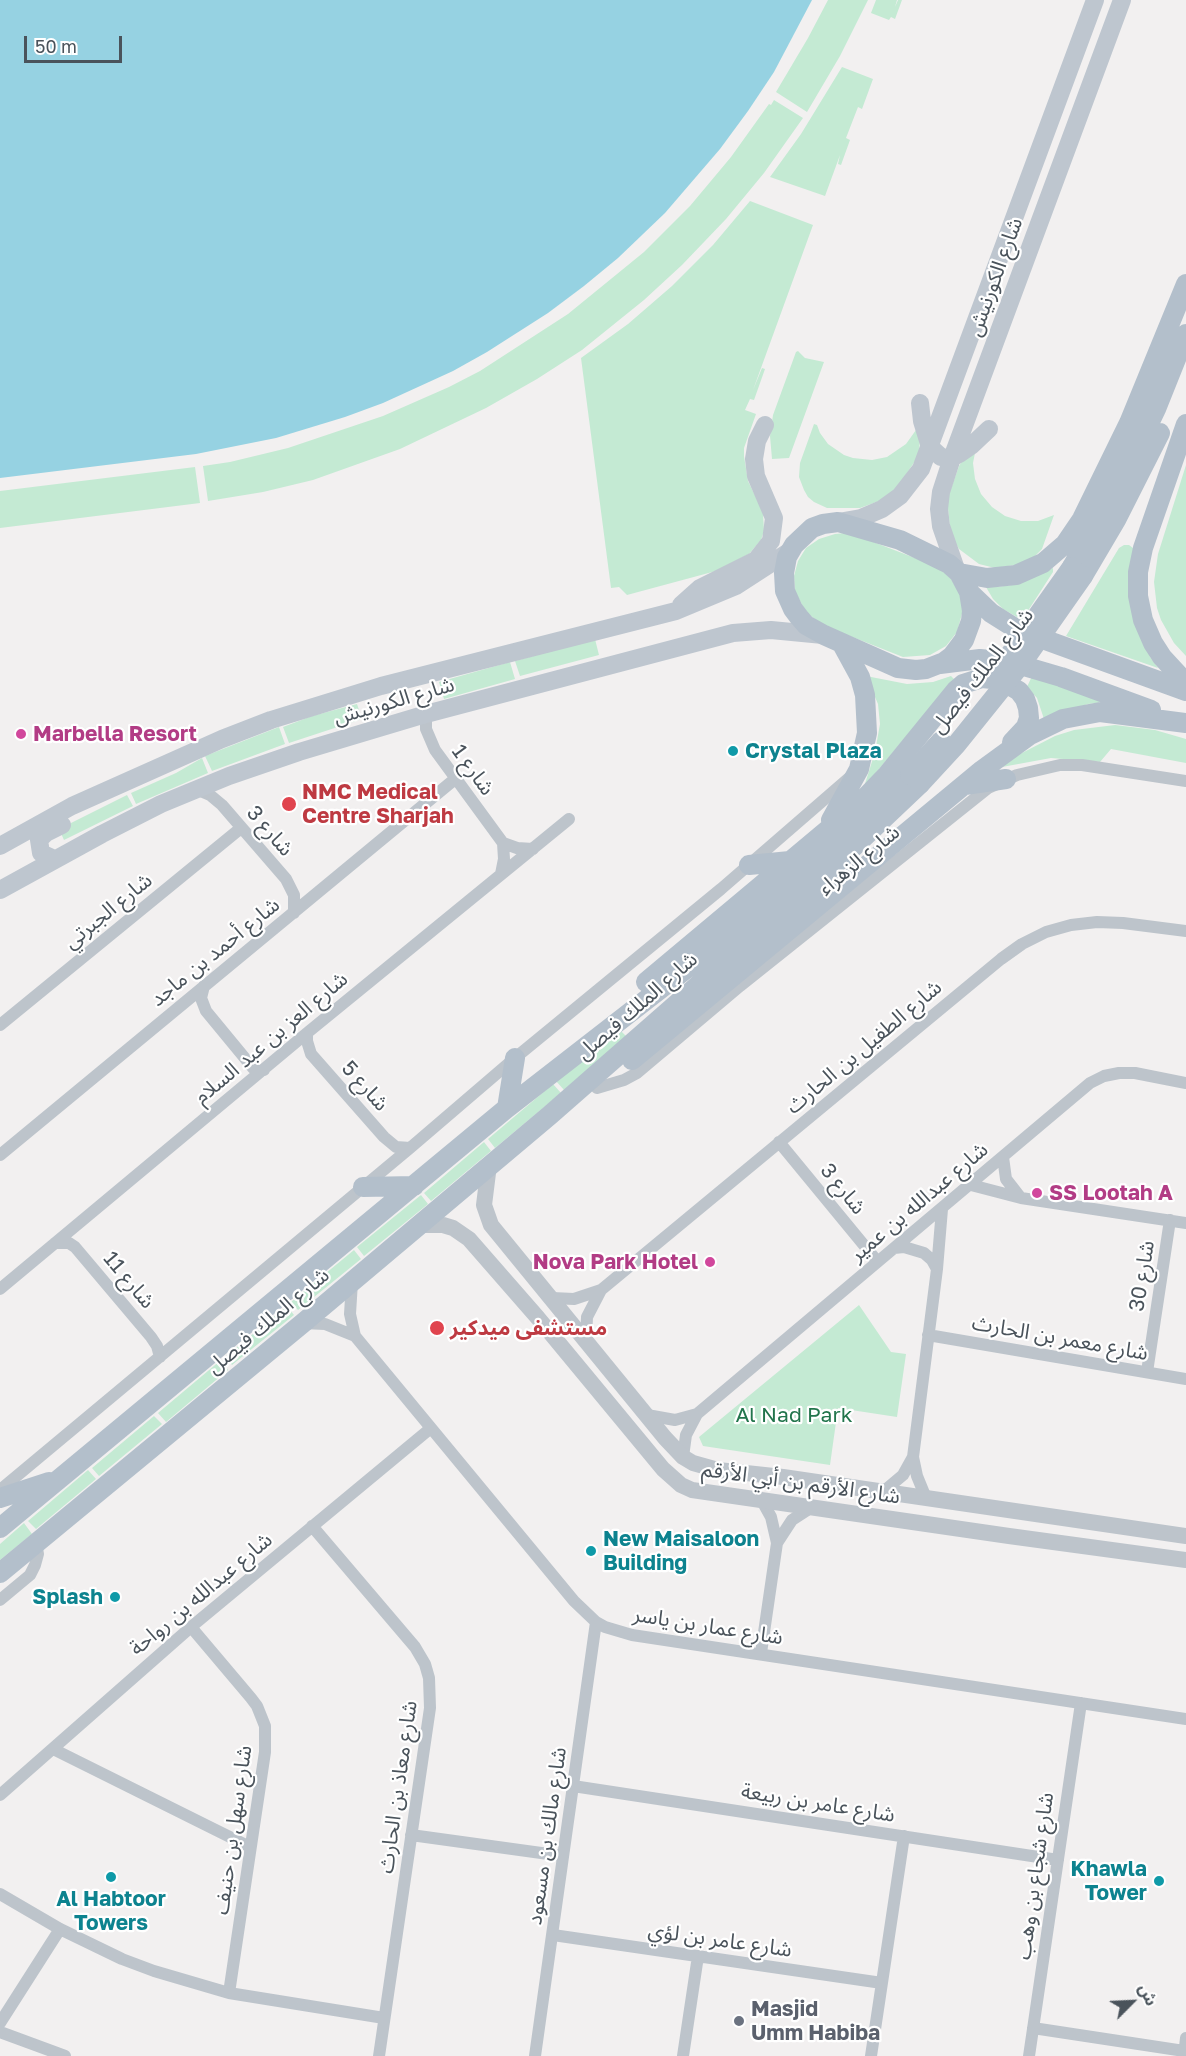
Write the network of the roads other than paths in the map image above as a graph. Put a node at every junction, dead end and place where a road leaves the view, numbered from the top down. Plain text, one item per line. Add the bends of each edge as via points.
1 (1095, 0) edge
2 (1122, 0) edge
3 (1186, 284) edge
4 (1186, 334) edge
5 (1186, 370) edge
6 (920, 403) dead end
7 (1186, 424) edge
8 (765, 425) dead end
9 (989, 429) dead end
10 (930, 447) junction
11 (952, 458) junction
12 (838, 522) junction
13 (790, 551) junction
14 (1078, 571) junction
15 (958, 572) junction
16 (969, 592) junction
17 (676, 611) junction
18 (824, 635) junction
19 (842, 644) junction
20 (935, 666) junction
21 (1186, 683) edge
22 (1186, 691) edge
23 (426, 714) junction
24 (1186, 723) edge
25 (859, 769) junction
26 (982, 771) junction
27 (455, 779) junction
28 (915, 779) junction
29 (1006, 779) junction
30 (1186, 781) edge
31 (965, 785) junction
32 (196, 789) junction
33 (97, 796) junction
34 (569, 819) dead end
35 (242, 828) junction
36 (819, 836) junction
37 (502, 843) junction
38 (0, 846) edge
39 (533, 849) junction
40 (54, 859) junction
41 (790, 861) junction
42 (748, 865) junction
43 (501, 874) junction
44 (0, 891) edge
45 (294, 913) junction
46 (1186, 931) edge
47 (204, 986) junction
48 (0, 1025) edge
49 (307, 1032) junction
50 (514, 1058) junction
51 (264, 1070) junction
52 (554, 1071) junction
53 (1186, 1083) edge
54 (597, 1088) junction
55 (507, 1108) junction
56 (550, 1115) junction
57 (0, 1142) edge
58 (15, 1142) junction
59 (779, 1142) junction
60 (410, 1148) junction
61 (0, 1155) edge
62 (1003, 1157) junction
63 (489, 1165) junction
64 (971, 1185) junction
65 (363, 1186) junction
66 (414, 1186) junction
67 (1021, 1198) junction
68 (942, 1209) junction
69 (1170, 1220) junction
70 (1186, 1223) edge
71 (417, 1225) junction
72 (55, 1243) junction
73 (894, 1248) junction
74 (489, 1261) junction
75 (877, 1261) junction
76 (937, 1269) junction
77 (352, 1282) junction
78 (1, 1287) edge
79 (601, 1290) junction
80 (552, 1298) junction
81 (303, 1323) junction
82 (928, 1335) junction
83 (355, 1336) junction
84 (586, 1339) junction
85 (568, 1354) junction
86 (160, 1357) junction
87 (1147, 1372) junction
88 (1186, 1379) edge
89 (642, 1408) junction
90 (697, 1414) junction
91 (431, 1428) junction
92 (683, 1457) junction
93 (913, 1457) junction
94 (60, 1479) junction
95 (0, 1490) edge
96 (884, 1491) junction
97 (0, 1498) edge
98 (926, 1498) junction
99 (761, 1499) junction
100 (812, 1507) junction
101 (312, 1526) junction
102 (0, 1528) edge
103 (1186, 1536) edge
104 (36, 1543) junction
105 (777, 1543) junction
106 (1186, 1560) edge
107 (0, 1573) edge
108 (0, 1600) edge
109 (596, 1622) junction
110 (191, 1627) junction
111 (762, 1653) junction
112 (1081, 1702) junction
113 (1186, 1719) edge
114 (52, 1749) junction
115 (573, 1786) junction
116 (0, 1794) edge
117 (411, 1835) junction
118 (904, 1836) junction
119 (250, 1847) junction
120 (563, 1856) junction
121 (1058, 1860) junction
122 (0, 1893) edge
123 (60, 1929) junction
124 (553, 1935) junction
125 (698, 1956) junction
126 (882, 1983) junction
127 (229, 1993) junction
128 (384, 2018) junction
129 (0, 2024) edge
130 (1033, 2028) junction
131 (0, 2032) edge
132 (1186, 2038) edge
133 (1184, 2053) edge
134 (65, 2056) edge
135 (379, 2056) edge
136 (536, 2056) edge
137 (683, 2056) edge
138 (871, 2056) edge
139 (1029, 2056) edge

1 - 10 main road, شارع الكورنيش
2 - 11 main road, شارع الكورنيش
3 - 15 main road via 1125,433 1082,519 1065,544 1043,563 1016,574 987,578
4 - 14 main road, شارع الملك فيصل via 1161,398
5 - 14 main road, شارع الملك فيصل via 1132,492
6 - 10 main road
7 - 21 main road via 1143,548 1138,596 1153,643
8 - 17 main road via 753,459 774,518 771,541 756,560 700,588
9 - 11 main road
10 - 11 main road via 941,457
10 - 12 main road, شارع الكورنيش via 921,469 900,496 871,514
11 - 15 main road, شارع الكورنيش via 941,492 939,518
12 - 13 main road via 812,528
12 - 15 main road via 900,540
13 - 17 main road, شارع الكورنيش via 736,585
13 - 18 main road via 784,573 788,599 806,625
14 - 28 main road, شارع الملك فيصل, bridge via 1022,663 976,720
15 - 16 main road
16 - 20 main road via 971,621 964,640 952,656
16 - 22 main road via 991,613 1018,630
17 - 33 main road, شارع الكورنيش via 316,705 222,739
18 - 19 main road
18 - 23 main road, شارع الكورنيش via 771,630 733,633
19 - 20 main road via 897,668
19 - 25 main road via 865,695 867,733
20 - 24 main road via 972,659 1010,662
23 - 27 street, شارع 1 via 431,743
23 - 32 main road, شارع الكورنيش via 299,752
24 - 26 main road via 1119,713 1082,714 1046,726
25 - 36 main road
25 - 42 street, شارع الملك فيصل
26 - 31 main road
26 - 36 main road via 994,754 1021,734 1029,718 1025,699 1018,691 992,679 972,680 956,690 886,776
27 - 37 street, شارع 1
27 - 45 street, شارع أحمد بن ماجد
28 - 52 main road, شارع الملك فيصل via 815,864
28 - 56 main road, شارع الملك فيصل via 825,874
29 - 30 street, شارع الزهراء via 1038,768 1082,765
29 - 31 main road
29 - 54 street, شارع الزهراء via 962,807 637,1073
31 - 54 main road
32 - 35 street, شارع 3 via 216,800
32 - 40 main road, شارع الكورنيش
33 - 38 main road, شارع الكورنيش
33 - 40 main road via 89,809 39,840 41,853
34 - 39 street, شارع العز بن عبد السلام
35 - 45 street, شارع 3 via 291,886
35 - 48 street, شارع الجبرتي
36 - 41 main road
37 - 39 street
37 - 43 street
39 - 43 street, شارع العز بن عبد السلام
40 - 44 main road, شارع الكورنيش
41 - 42 main road
41 - 52 main road via 566,1048
42 - 50 street, شارع الملك فيصل
43 - 49 street, شارع العز بن عبد السلام
45 - 47 street, شارع أحمد بن ماجد
46 - 59 street, شارع الطفيل بن الحارث via 1097,921 1046,932 1022,944
47 - 51 street via 201,999 206,1011 253,1068
47 - 58 street, شارع أحمد بن ماجد
49 - 51 street, شارع العز بن عبد السلام
49 - 60 street, شارع 5 via 311,1054 384,1137 396,1147
50 - 55 main road
50 - 60 street, شارع الملك فيصل
51 - 72 street, شارع العز بن عبد السلام
52 - 55 main road, شارع الملك فيصل
53 - 62 street, شارع عبدالله بن عمير via 1135,1073 1104,1076 1090,1083
54 - 56 main road via 568,1109
55 - 66 main road, شارع الملك فيصل
56 - 63 main road, شارع الملك فيصل
57 - 58 street
58 - 61 street, شارع أحمد بن ماجد
59 - 75 street, شارع 3
59 - 79 street, شارع الطفيل بن الحارث
60 - 65 street, شارع الملك فيصل
62 - 64 street, شارع عبدالله بن عمير
62 - 67 street via 1006,1179
63 - 71 main road, شارع الملك فيصل
63 - 80 street, شارع الأرقم بن أبي الأرقم via 484,1204 491,1225
64 - 67 street
64 - 68 street, شارع عبدالله بن عمير
65 - 66 main road
65 - 86 street, شارع الملك فيصل
66 - 94 main road, شارع الملك فيصل
67 - 69 street
68 - 73 street, شارع عبدالله بن عمير
68 - 76 street
69 - 70 street
69 - 87 street, شارع 30
71 - 74 street, شارع الأرقم بن أبي الأرقم via 453,1228
71 - 77 main road, شارع الملك فيصل
72 - 78 street, شارع العز بن عبد السلام
72 - 86 street, شارع 11 via 75,1247 151,1337
73 - 75 street, شارع عبدالله بن عمير
73 - 76 street via 924,1253
74 - 80 street via 486,1250 488,1245 494,1245 530,1287
74 - 85 street, شارع الأرقم بن أبي الأرقم
75 - 90 street, شارع عبدالله بن عمير
76 - 82 street
77 - 81 main road, شارع الملك فيصل
77 - 83 street via 350,1314
79 - 80 street, شارع الطفيل بن الحارث via 574,1299
79 - 84 street, شارع الطفيل بن الحارث via 587,1317
80 - 84 street, شارع الأرقم بن أبي الأرقم
81 - 83 street via 335,1327
81 - 104 main road, شارع الملك فيصل
82 - 87 street, شارع معمر بن الحارث
82 - 93 street
83 - 91 street, شارع عمار بن ياسر
84 - 89 street, شارع الأرقم بن أبي الأرقم
85 - 89 street via 586,1360 628,1408
85 - 99 street, شارع الأرقم بن أبي الأرقم via 671,1478 692,1490
86 - 95 street, شارع الملك فيصل
87 - 88 street, شارع معمر بن الحارث
89 - 90 street via 675,1420
89 - 92 street, شارع الأرقم بن أبي الأرقم
90 - 92 street, شارع عبدالله بن عمير via 686,1435
91 - 101 street, شارع عبدالله بن رواحة
91 - 109 street, شارع عمار بن ياسر via 574,1601
92 - 96 street, شارع الأرقم بن أبي الأرقم via 718,1470
93 - 96 street via 903,1475
93 - 98 street
94 - 97 main road
94 - 102 main road, شارع الملك فيصل
96 - 98 street, شارع الأرقم بن أبي الأرقم
98 - 103 street, شارع الأرقم بن أبي الأرقم
99 - 100 street, شارع الأرقم بن أبي الأرقم
99 - 105 street via 771,1517
100 - 105 street via 792,1520
100 - 106 street, شارع الأرقم بن أبي الأرقم
101 - 110 street, شارع عبدالله بن رواحة
101 - 117 street, شارع معاذ بن الحارث via 416,1647 425,1664 430,1701
104 - 107 main road, شارع الملك فيصل
104 - 108 street via 38,1554 30,1575
105 - 111 street
109 - 111 street, شارع عمار بن ياسر via 632,1635
109 - 115 street, شارع مالك بن مسعود
110 - 114 street, شارع عبدالله بن رواحة
110 - 119 street, شارع سهل بن حنيف via 257,1706 265,1726
111 - 112 street, شارع عمار بن ياسر
112 - 113 street, شارع عمار بن ياسر
112 - 121 street, شارع شجاع بن وهب
114 - 116 street, شارع عبدالله بن رواحة
114 - 119 street
115 - 118 street, شارع عامر بن ربيعة
115 - 120 street, شارع مالك بن مسعود
117 - 120 street
117 - 128 street, شارع معاذ بن الحارث
118 - 121 street, شارع عامر بن ربيعة
118 - 126 street
119 - 127 street, شارع سهل بن حنيف
120 - 124 street, شارع مالك بن مسعود
121 - 130 street, شارع شجاع بن وهب
122 - 123 street
123 - 127 street via 143,1967
123 - 129 street
124 - 125 street, شارع عامر بن لؤي
124 - 136 street, شارع مالك بن مسعود
125 - 126 street, شارع عامر بن لؤي
125 - 137 street
126 - 138 street
127 - 128 street
128 - 135 street, شارع معاذ بن الحارث
130 - 133 street
130 - 139 street, شارع شجاع بن وهب
131 - 134 street
132 - 133 street

